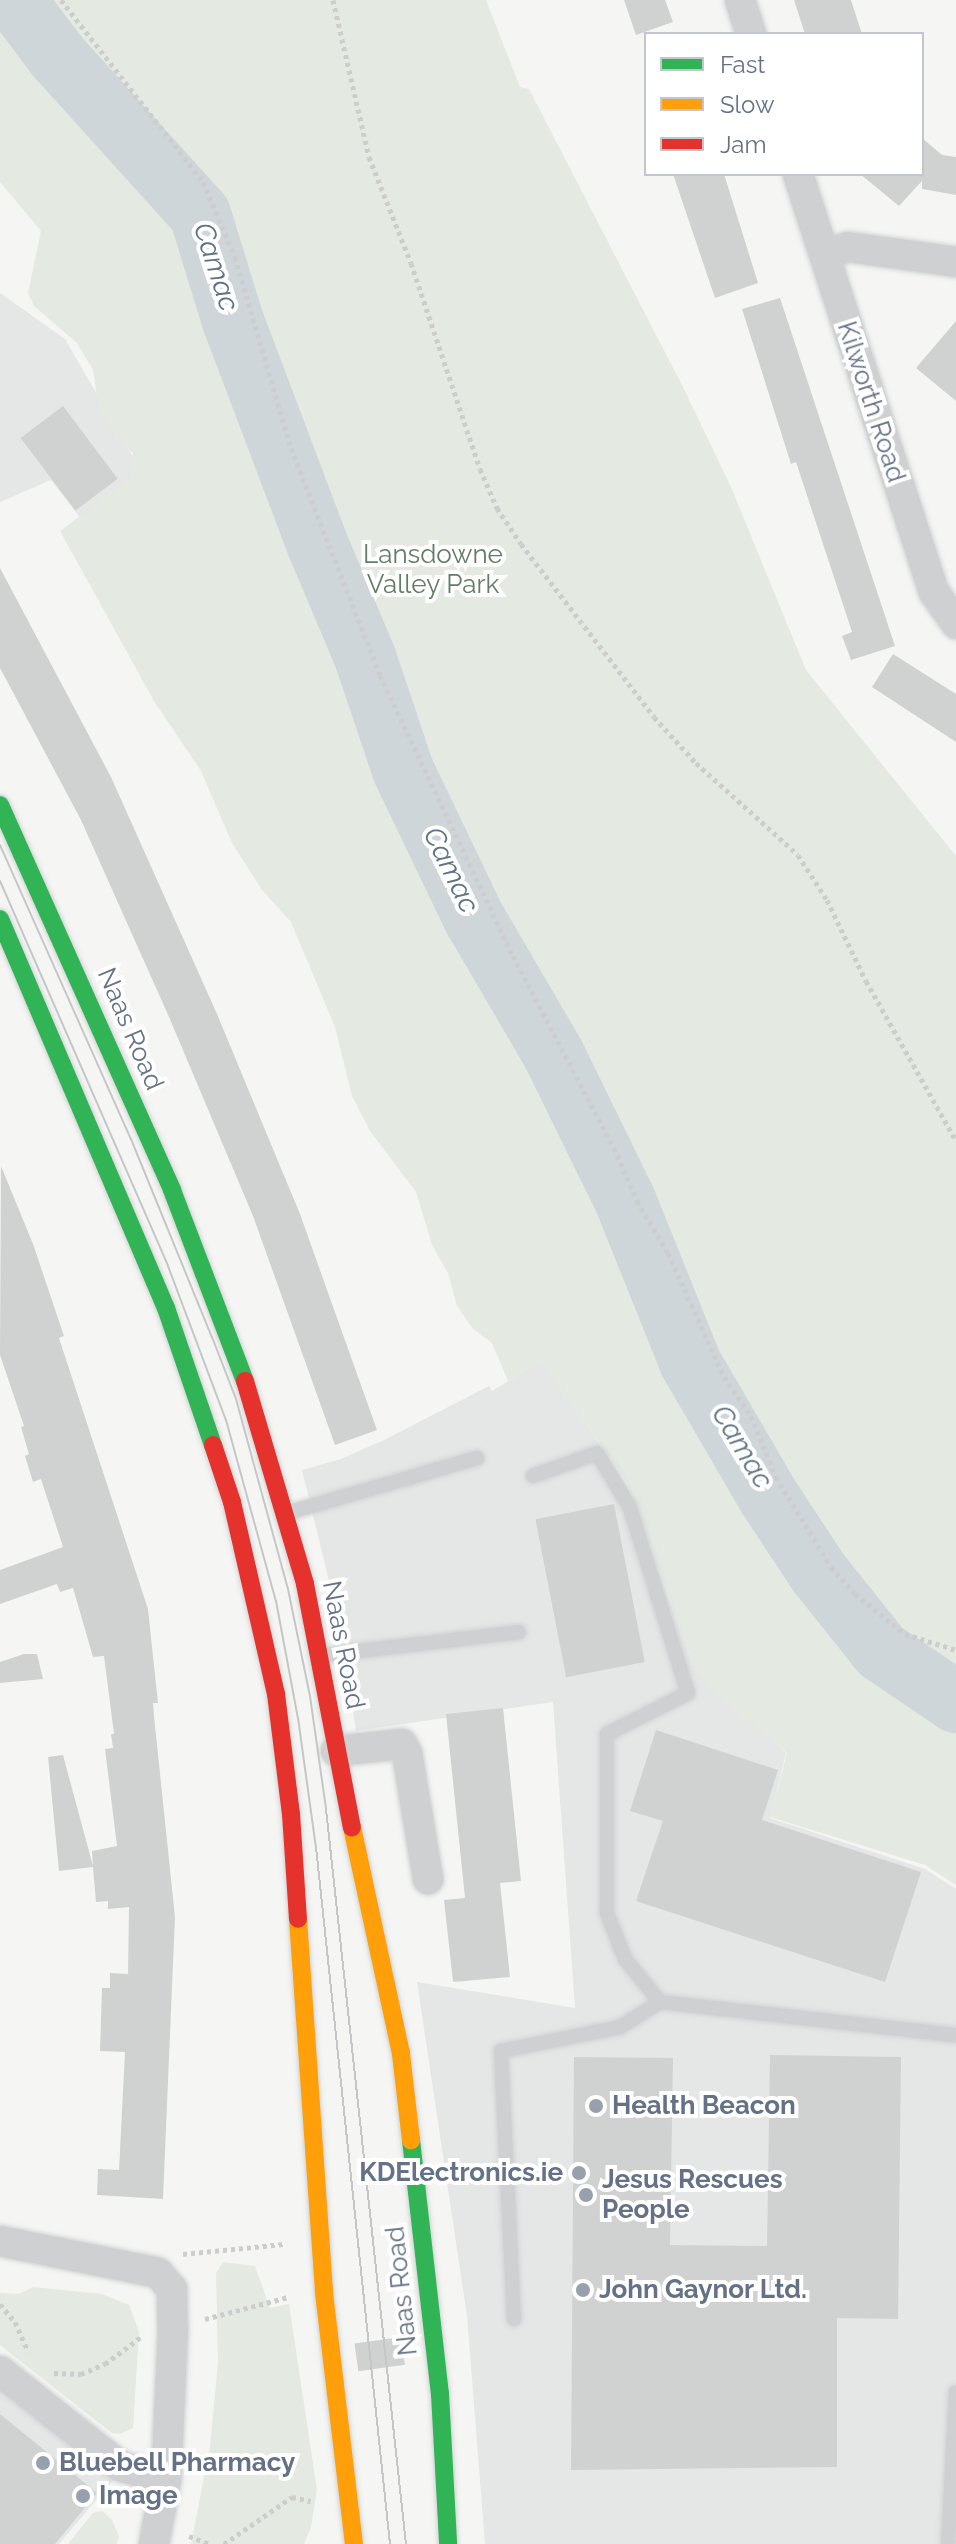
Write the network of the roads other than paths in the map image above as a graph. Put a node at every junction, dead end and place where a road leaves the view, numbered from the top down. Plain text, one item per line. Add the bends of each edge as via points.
1 (740, 0) edge
2 (750, 32) edge
3 (799, 176) edge
4 (825, 255) junction
5 (956, 262) edge
6 (956, 624) edge
7 (0, 805) edge
8 (0, 919) edge
9 (477, 1458) dead end
10 (533, 1476) dead end
11 (286, 1513) junction
12 (519, 1632) dead end
13 (321, 1656) junction
14 (336, 1751) junction
15 (428, 1879) dead end
16 (660, 2002) junction
17 (956, 2035) edge
18 (0, 2241) edge
19 (514, 2319) dead end
20 (0, 2371) edge
21 (956, 2392) edge
22 (166, 2480) junction
23 (154, 2544) edge
24 (354, 2544) edge
25 (448, 2544) edge
26 (948, 2544) edge

1 - 2 street
3 - 4 street, Kilworth Road
4 - 5 street via 848,247
4 - 6 street, Kilworth Road via 934,592
7 - 11 main road, Naas Road via 172,1190 258,1416
8 - 24 main road via 166,1308 249,1568 276,1694 291,1814 324,2293
9 - 11 lane
10 - 16 lane via 597,1453 630,1508 688,1693 607,1734 607,1913 625,1959
11 - 13 main road, Naas Road
12 - 13 lane
13 - 14 main road, Naas Road
14 - 15 street via 402,1744
14 - 25 main road, Naas Road via 401,2054 440,2394
16 - 17 lane
16 - 19 lane via 620,2027 501,2051
18 - 22 street via 165,2281 173,2328
20 - 22 street via 120,2466
21 - 26 lane
22 - 23 street

